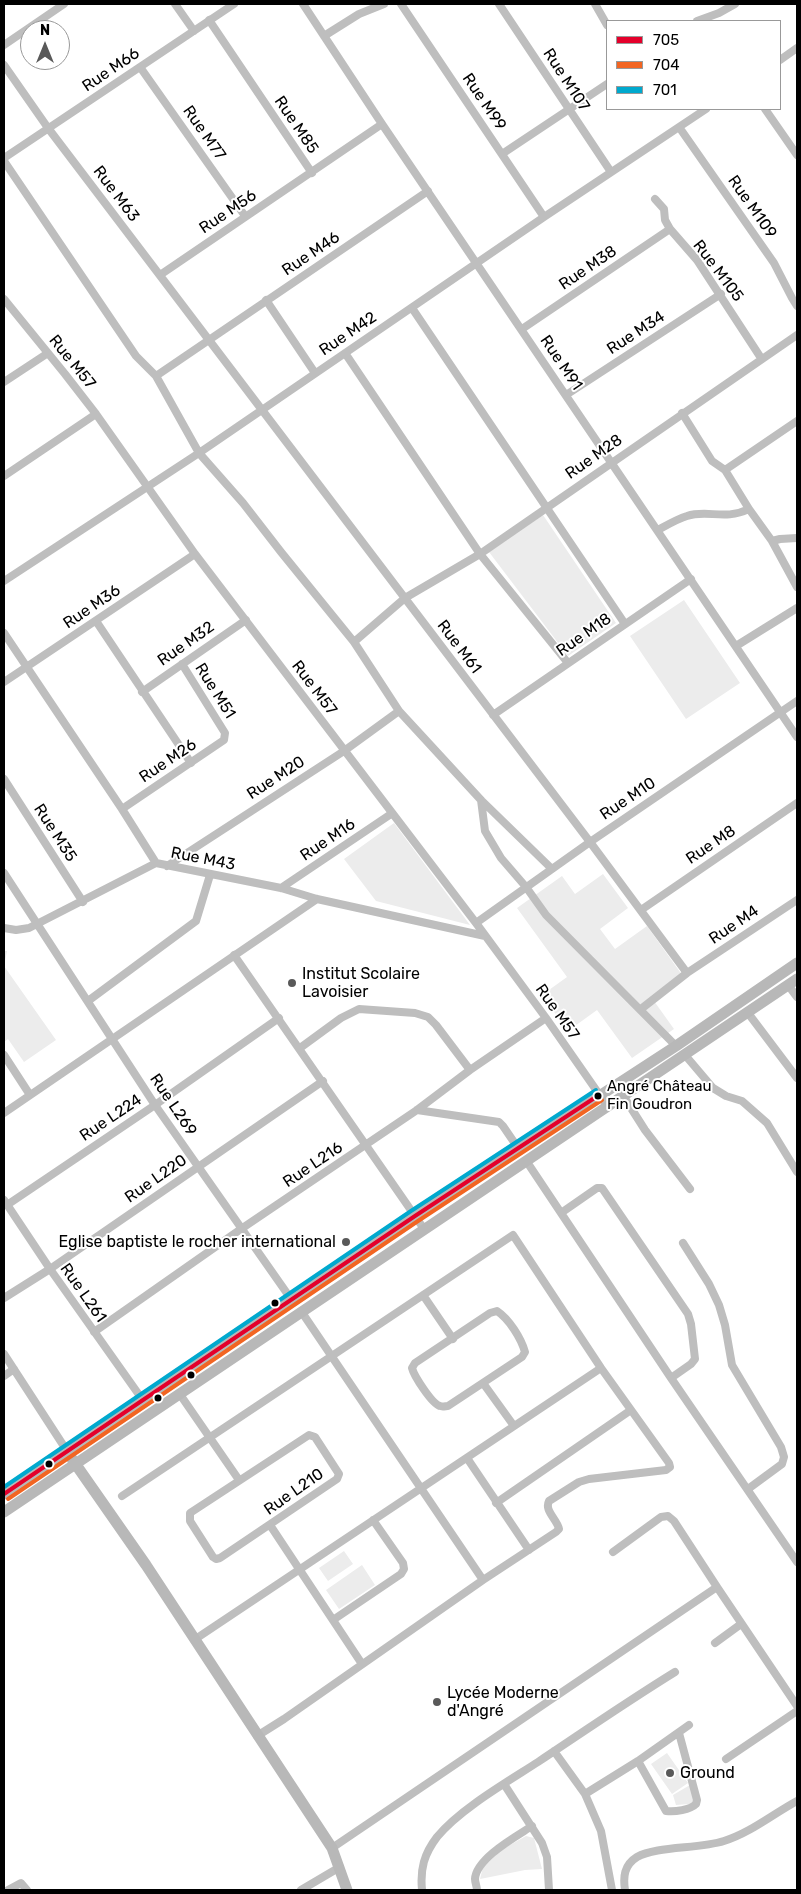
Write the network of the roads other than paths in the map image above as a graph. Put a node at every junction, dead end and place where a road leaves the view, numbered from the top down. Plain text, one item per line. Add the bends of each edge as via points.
1 (64, 4) edge
2 (176, 4) edge
3 (234, 4) edge
4 (303, 4) edge
5 (384, 4) edge
6 (401, 4) edge
7 (499, 4) edge
8 (595, 4) edge
9 (735, 4) edge
10 (209, 20) junction
11 (700, 20) edge
12 (606, 23) edge
13 (194, 31) junction
14 (324, 36) junction
15 (4, 45) edge
16 (797, 48) edge
17 (781, 59) edge
18 (4, 65) edge
19 (140, 66) junction
20 (606, 85) edge
21 (568, 108) junction
22 (704, 110) edge
23 (766, 110) edge
24 (382, 124) junction
25 (679, 127) junction
26 (48, 128) junction
27 (502, 154) junction
28 (797, 155) edge
29 (4, 159) edge
30 (611, 172) junction
31 (312, 173) junction
32 (428, 191) junction
33 (656, 199) dead end
34 (245, 216) junction
35 (544, 217) junction
36 (670, 229) junction
37 (477, 263) junction
38 (160, 275) junction
39 (721, 294) junction
40 (4, 299) edge
41 (266, 300) junction
42 (797, 306) edge
43 (412, 308) junction
44 (522, 329) junction
45 (797, 335) edge
46 (208, 339) junction
47 (48, 353) junction
48 (345, 353) junction
49 (762, 358) junction
50 (315, 373) junction
51 (156, 376) junction
52 (4, 382) edge
53 (566, 395) junction
54 (262, 409) junction
55 (682, 413) junction
56 (96, 414) junction
57 (797, 421) edge
58 (198, 453) junction
59 (612, 461) junction
60 (725, 470) junction
61 (4, 476) edge
62 (148, 486) junction
63 (546, 507) junction
64 (749, 509) junction
65 (658, 530) junction
66 (797, 538) edge
67 (772, 541) junction
68 (195, 554) junction
69 (480, 554) junction
70 (690, 579) junction
71 (4, 581) edge
72 (797, 587) edge
73 (405, 598) junction
74 (797, 608) edge
75 (246, 620) junction
76 (96, 621) junction
77 (625, 624) junction
78 (4, 633) edge
79 (354, 642) junction
80 (736, 646) junction
81 (568, 663) junction
82 (182, 664) junction
83 (27, 666) junction
84 (4, 682) edge
85 (142, 692) junction
86 (797, 701) edge
87 (399, 711) junction
88 (781, 712) junction
89 (493, 714) junction
90 (225, 734) joint
91 (797, 737) edge
92 (344, 751) junction
93 (192, 763) junction
94 (4, 781) edge
95 (481, 800) junction
96 (797, 803) edge
97 (122, 808) junction
98 (391, 814) junction
99 (590, 842) junction
100 (156, 863) junction
101 (167, 866) junction
102 (552, 869) junction
103 (4, 873) edge
104 (210, 875) junction
105 (526, 887) junction
106 (281, 888) junction
107 (317, 899) junction
108 (797, 900) edge
109 (83, 902) junction
110 (641, 910) junction
111 (476, 923) junction
112 (37, 924) junction
113 (4, 928) edge
114 (485, 936) junction
115 (234, 955) junction
116 (797, 963) edge
117 (687, 973) junction
118 (793, 982) edge
119 (797, 997) edge
120 (88, 1001) junction
121 (641, 1009) junction
122 (748, 1013) junction
123 (279, 1018) junction
124 (546, 1018) junction
125 (112, 1039) junction
126 (676, 1046) junction
127 (300, 1048) junction
128 (4, 1055) edge
129 (686, 1055) junction
130 (470, 1070) junction
131 (797, 1078) edge
132 (322, 1081) junction
133 (30, 1095) junction
134 (599, 1095) junction
135 (624, 1096) junction
136 (156, 1105) junction
137 (608, 1107) junction
138 (417, 1110) junction
139 (4, 1113) edge
140 (366, 1146) junction
141 (518, 1148) junction
142 (527, 1162) junction
143 (198, 1166) junction
144 (797, 1172) edge
145 (690, 1189) dead end
146 (5, 1203) edge
147 (560, 1213) junction
148 (415, 1216) junction
149 (424, 1229) junction
150 (241, 1230) junction
151 (683, 1243) dead end
152 (50, 1269) junction
153 (422, 1295) junction
154 (4, 1298) edge
155 (291, 1299) junction
156 (301, 1312) junction
157 (94, 1332) junction
158 (453, 1339) junction
159 (4, 1354) edge
160 (332, 1356) junction
161 (601, 1368) junction
162 (14, 1369) junction
163 (4, 1376) edge
164 (671, 1378) junction
165 (483, 1383) junction
166 (180, 1393) junction
167 (142, 1399) junction
168 (631, 1410) junction
169 (514, 1426) junction
170 (210, 1437) junction
171 (67, 1451) junction
172 (467, 1458) junction
173 (75, 1464) junction
174 (239, 1480) junction
175 (420, 1488) junction
176 (748, 1488) junction
177 (4, 1494) edge
178 (122, 1496) dead end
179 (496, 1502) junction
180 (4, 1512) edge
181 (373, 1520) junction
182 (270, 1526) junction
183 (528, 1550) junction
184 (613, 1552) dead end
185 (797, 1562) edge
186 (299, 1570) junction
187 (483, 1580) junction
188 (717, 1587) junction
189 (333, 1620) junction
190 (741, 1624) junction
191 (194, 1640) junction
192 (714, 1642) dead end
193 (362, 1664) junction
194 (675, 1672) dead end
195 (797, 1706) edge
196 (797, 1711) edge
197 (689, 1725) dead end
198 (679, 1733) junction
199 (257, 1736) junction
200 (554, 1751) junction
201 (726, 1759) dead end
202 (638, 1761) junction
203 (504, 1784) junction
204 (585, 1794) junction
205 (797, 1801) edge
206 (532, 1826) junction
207 (332, 1848) junction
208 (340, 1867) junction
209 (8, 1890) edge
210 (28, 1890) edge
211 (303, 1890) edge
212 (347, 1890) edge
213 (422, 1890) edge
214 (478, 1890) edge
215 (549, 1890) edge
216 (612, 1890) edge
217 (625, 1890) edge

1 - 15 street
2 - 13 street
3 - 10 street, Rue M66
4 - 14 street, Rue M91
5 - 14 street via 359,14
6 - 27 street, Rue M99
7 - 21 street, Rue M107
8 - 12 street
9 - 11 street
10 - 13 street, Rue M66
10 - 31 street, Rue M85
13 - 19 street, Rue M66
14 - 24 street, Rue M91
16 - 17 street
18 - 26 street, Rue M63
19 - 26 street, Rue M66
19 - 34 street, Rue M77
20 - 21 street
21 - 27 street
21 - 30 street, Rue M107
22 - 25 street, Rue M42
23 - 28 street
24 - 31 street, Rue M85
24 - 32 street, Rue M91
25 - 30 street, Rue M42
25 - 42 street, Rue M109 via 774,263
26 - 29 street, Rue M66
26 - 38 street, Rue M63
27 - 35 street, Rue M99
29 - 51 street via 136,356
30 - 35 street, Rue M42
31 - 34 street, Rue M56
32 - 37 street, Rue M91
32 - 41 street, Rue M46
33 - 36 street, Rue M105 via 664,209
34 - 38 street, Rue M56
35 - 37 street, Rue M42
36 - 39 street, Rue M105
36 - 44 street, Rue M38
37 - 43 street, Rue M42
37 - 44 street, Rue M91
38 - 46 street, Rue M63
39 - 49 street, Rue M105
39 - 53 street, Rue M34
40 - 47 street, Rue M57
41 - 46 street, Rue M46
41 - 50 street
43 - 48 street, Rue M42
43 - 63 street
44 - 53 street, Rue M91
45 - 49 street, Rue M28
46 - 51 street, Rue M46
46 - 54 street, Rue M61
47 - 52 street
47 - 56 street, Rue M57
48 - 50 street, Rue M42
48 - 69 street
49 - 55 street, Rue M28
50 - 54 street, Rue M42
51 - 58 street
53 - 59 street, Rue M91
54 - 58 street, Rue M42
54 - 73 street, Rue M61
55 - 59 street, Rue M28
55 - 60 street via 712,461
56 - 61 street
56 - 62 street, Rue M57
57 - 60 street
58 - 62 street, Rue M42
58 - 79 street via 243,503
59 - 63 street, Rue M28
59 - 65 street, Rue M91
60 - 64 street
62 - 68 street, Rue M57
62 - 71 street, Rue M42
63 - 69 street, Rue M28
63 - 77 street
64 - 65 street via 737,515 687,516
64 - 67 street
65 - 70 street, Rue M91
66 - 67 street
67 - 72 street
68 - 75 street, Rue M57
68 - 76 street, Rue M36
69 - 73 street, Rue M28
69 - 81 street
70 - 77 street, Rue M18
70 - 80 street, Rue M91
73 - 79 street, Rue M28
73 - 89 street, Rue M61
74 - 80 street
75 - 82 street, Rue M32
75 - 92 street, Rue M57
76 - 83 street, Rue M36
76 - 85 street
77 - 81 street, Rue M18
78 - 83 street, Rue M43
79 - 87 street
80 - 88 street, Rue M91
81 - 89 street, Rue M18
82 - 85 street, Rue M32
82 - 90 street, Rue M51
83 - 84 street, Rue M36
83 - 97 street, Rue M43
85 - 93 street
86 - 88 street, Rue M10
87 - 92 street, Rue M20
87 - 95 street
88 - 91 street, Rue M91
88 - 99 street, Rue M10
89 - 99 street, Rue M61
90 - 93 street, Rue M26 via 224,740
92 - 98 street, Rue M57
92 - 101 street, Rue M20
93 - 97 street, Rue M26
94 - 109 street, Rue M35
95 - 102 street
95 - 105 street via 484,831 500,858
96 - 110 street, Rue M8
97 - 100 street, Rue M43
98 - 106 street, Rue M16
98 - 111 street, Rue M57
99 - 102 street, Rue M10
99 - 110 street, Rue M61
100 - 101 street, Rue M43
100 - 109 street
101 - 104 street, Rue M43
102 - 105 street, Rue M10
103 - 112 street, Rue L269
104 - 106 street, Rue M43
104 - 120 street via 196,921
105 - 111 street, Rue M10
105 - 121 street via 546,915
106 - 107 street, Rue M43
107 - 114 street, Rue M43
107 - 115 street
108 - 117 street, Rue M4
109 - 112 street
110 - 117 street, Rue M61
111 - 114 street, Rue M57
112 - 113 street via 23,930
112 - 120 street, Rue L269
114 - 124 street, Rue M57
115 - 123 street
115 - 125 street
116 - 126 main road
117 - 121 street, Rue M4
118 - 119 street
118 - 122 main road
120 - 125 street, Rue L269
121 - 126 street
122 - 129 main road
122 - 131 street
123 - 127 street
123 - 136 street, Rue L224
124 - 130 street, Rue L216
124 - 134 street, Rue M57
125 - 133 street
125 - 136 street, Rue L269
126 - 134 main road
127 - 130 street via 359,1009 415,1013 436,1024
127 - 132 street
128 - 133 street
129 - 135 main road
129 - 144 street via 712,1088 742,1101 767,1123
130 - 138 street, Rue L216
132 - 140 street
132 - 143 street, Rue L220
133 - 139 street
134 - 137 street, Rue M57
134 - 141 main road
135 - 137 main road
135 - 145 street via 645,1130
136 - 143 street, Rue L269
136 - 146 street, Rue L224
137 - 142 main road
138 - 140 street, Rue L216
138 - 141 street via 499,1122
140 - 148 street
140 - 150 street, Rue L216
141 - 148 main road
142 - 147 street
142 - 149 main road
143 - 150 street, Rue L269
143 - 152 street, Rue L220
146 - 152 street, Rue L261
147 - 164 street
147 - 164 street via 597,1188 602,1188 688,1314 695,1359
148 - 149 street
148 - 155 main road
149 - 156 main road
150 - 155 street, Rue L269
150 - 157 street, Rue L216
151 - 176 street via 719,1304 732,1365 784,1457 782,1464
152 - 154 street, Rue L220
152 - 157 street, Rue L261
153 - 158 street
153 - 160 street
153 - 161 street via 513,1235
155 - 167 main road
156 - 160 street
156 - 166 main road
157 - 167 street, Rue L261
158 - 165 street via 416,1363 412,1368 414,1374 435,1404 441,1407 448,1406
158 - 165 street via 490,1313 497,1311 503,1315 525,1352
159 - 162 street
160 - 170 street
160 - 175 street
161 - 168 street
161 - 169 street
162 - 163 street
162 - 171 street
164 - 176 street
165 - 169 street
166 - 170 street
166 - 173 main road
167 - 171 main road
168 - 179 street
168 - 183 street via 670,1467 578,1482 549,1500 548,1509 559,1529
169 - 172 street
170 - 174 street
170 - 178 street
171 - 173 main road
171 - 177 main road
172 - 175 street
172 - 179 street
173 - 180 main road
173 - 191 main road
174 - 182 street, Rue L210 via 188,1517 213,1558 220,1558
174 - 182 street, Rue L210 via 306,1436 315,1437 338,1474 337,1479
175 - 181 street
175 - 187 street
176 - 185 street
179 - 183 street
181 - 186 street
181 - 189 street via 403,1563 404,1570
182 - 186 street
183 - 187 street
184 - 188 street via 661,1517 668,1516
186 - 189 street
186 - 191 street
187 - 193 street
188 - 190 street
188 - 207 street
189 - 193 street
190 - 192 street
190 - 195 street
191 - 199 main road
193 - 199 street
194 - 200 street
196 - 201 street
197 - 198 street
198 - 202 street
198 - 202 street via 697,1800 693,1808 666,1810
199 - 207 main road
200 - 203 street
200 - 204 street
202 - 204 street
203 - 206 street
203 - 213 street via 454,1820 438,1837 422,1866
204 - 216 street via 601,1831
205 - 217 street via 725,1841 637,1857 625,1870
206 - 214 street via 482,1864 475,1878
206 - 215 street via 546,1851
207 - 208 main road
208 - 211 street
208 - 212 main road
209 - 210 street via 21,1883

